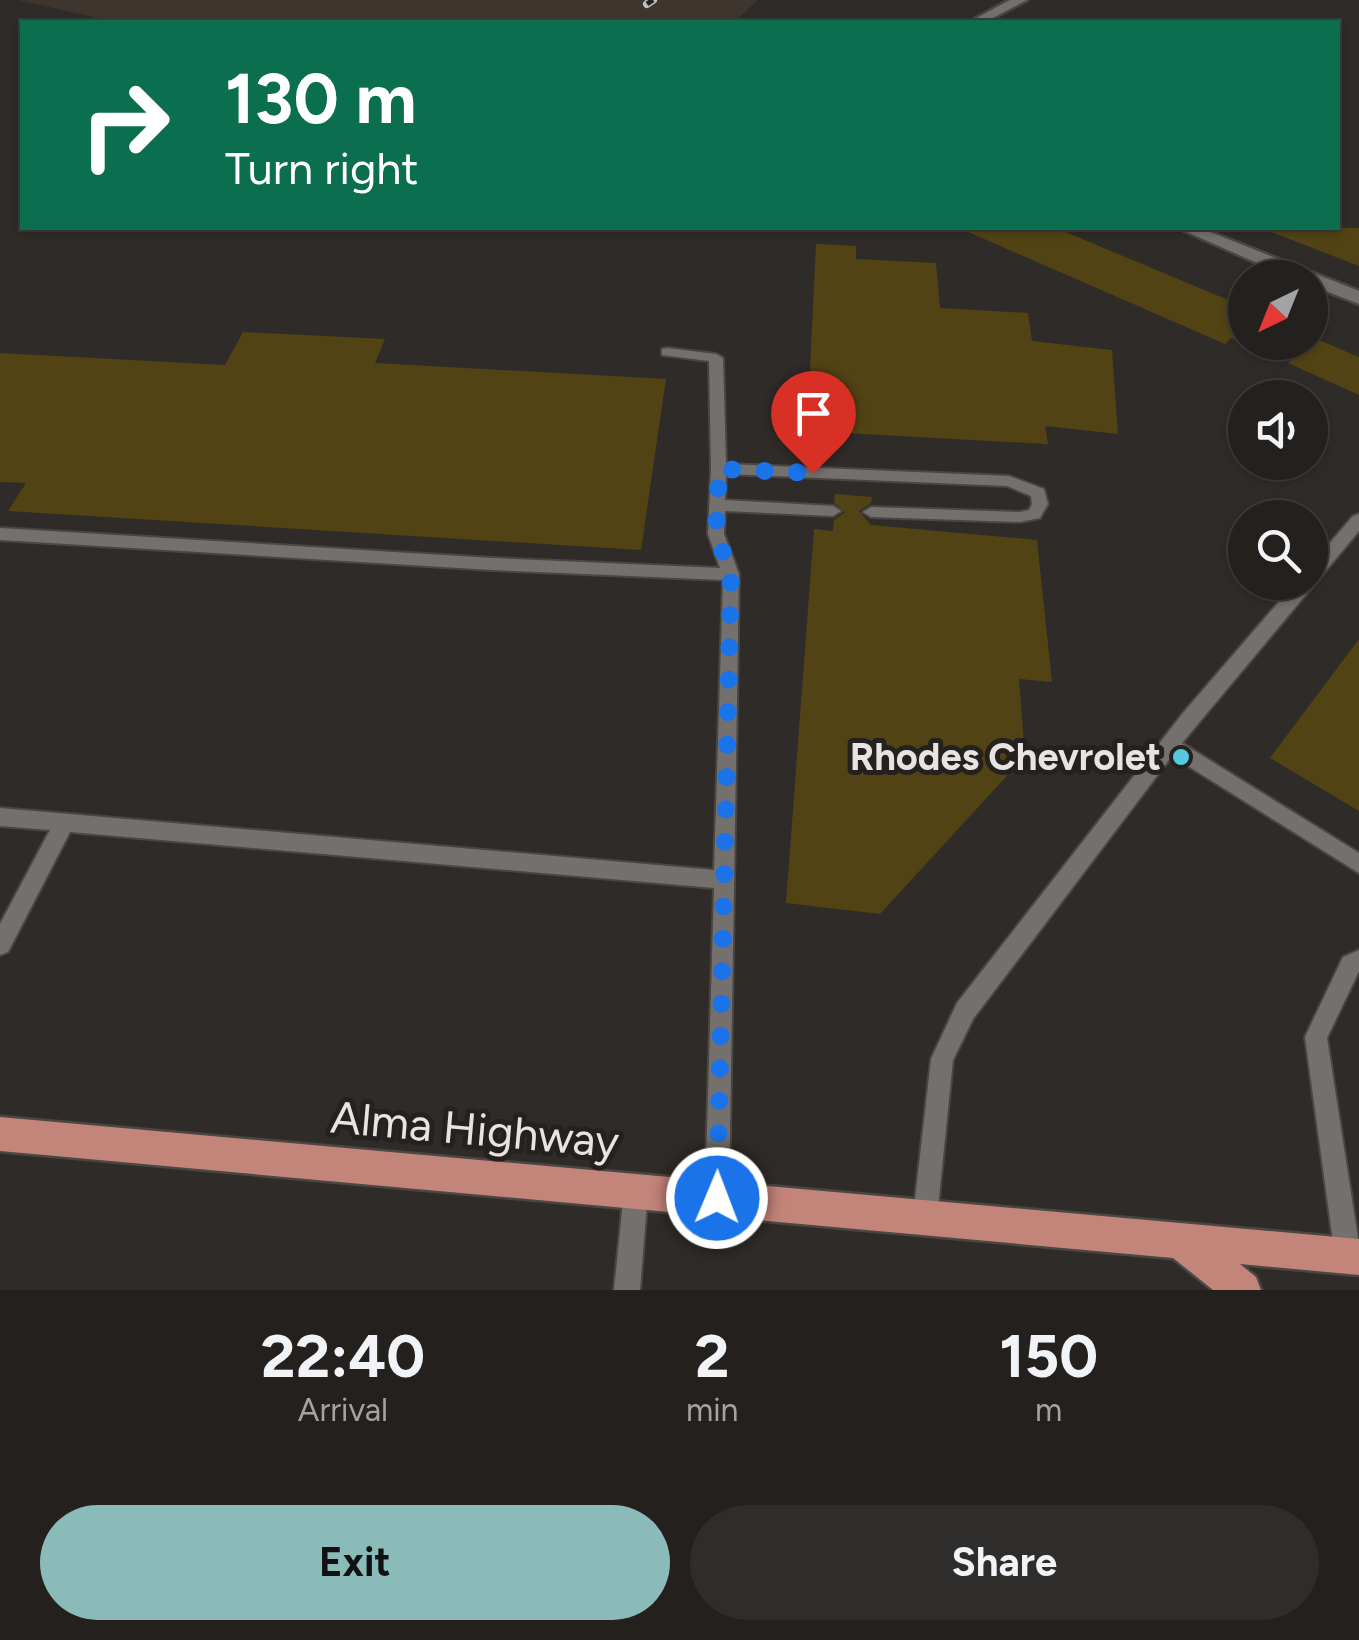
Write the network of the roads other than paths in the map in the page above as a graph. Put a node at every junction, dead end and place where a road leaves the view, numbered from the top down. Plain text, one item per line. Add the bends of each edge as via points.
1 (1020, 0) edge
2 (980, 20) edge
3 (1191, 230) edge
4 (1265, 260) edge
5 (1328, 286) edge
6 (1359, 298) edge
7 (667, 352) dead end
8 (719, 469) junction
9 (717, 505) junction
10 (833, 511) dead end
11 (871, 512) dead end
12 (1359, 520) edge
13 (0, 534) edge
14 (1328, 556) edge
15 (731, 574) junction
16 (1291, 600) edge
17 (1170, 745) junction
18 (0, 817) edge
19 (64, 823) junction
20 (1359, 864) edge
21 (724, 880) junction
22 (0, 944) edge
23 (1359, 960) edge
24 (0, 1134) edge
25 (636, 1191) junction
26 (717, 1198) junction
27 (925, 1217) junction
28 (1180, 1240) junction
29 (1353, 1256) edge
30 (627, 1290) edge
31 (1243, 1290) edge

1 - 2 street
3 - 4 street
5 - 6 street
7 - 8 lane via 716,358
8 - 9 lane
8 - 11 lane via 1009,481 1039,494 1040,504 1034,514 1020,517
9 - 10 lane
9 - 15 lane via 716,534
12 - 14 lane
13 - 15 lane
15 - 21 lane
16 - 17 lane
17 - 20 lane
17 - 27 lane via 965,1011 942,1059
18 - 19 lane
19 - 21 lane
19 - 22 lane
21 - 26 lane
23 - 29 lane via 1351,964 1316,1037
24 - 25 main road, Alma Highway
25 - 26 main road, Alma Highway
25 - 30 lane
26 - 27 main road, Alma Highway
27 - 28 main road, Alma Highway
28 - 29 main road, Alma Highway
28 - 31 main road

